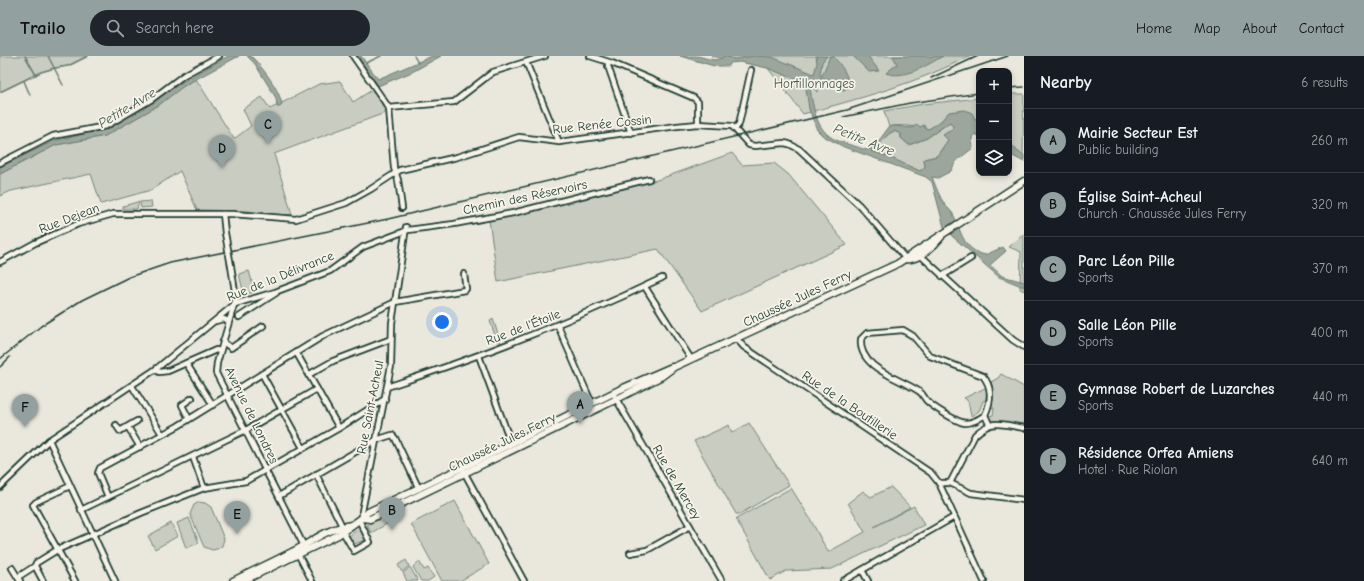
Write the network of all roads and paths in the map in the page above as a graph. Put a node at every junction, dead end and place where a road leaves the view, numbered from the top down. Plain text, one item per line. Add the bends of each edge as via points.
1 (219, 56) edge
2 (353, 56) edge
3 (545, 56) edge
4 (590, 56) edge
5 (526, 62) junction
6 (608, 63) junction
7 (752, 70) dead end
8 (389, 108) junction
9 (698, 124) junction
10 (736, 130) junction
11 (631, 133) junction
12 (559, 142) junction
13 (0, 163) edge
14 (394, 172) junction
15 (649, 179) dead end
16 (1024, 181) edge
17 (402, 208) dead end
18 (223, 214) junction
19 (405, 229) junction
20 (918, 253) junction
21 (972, 258) dead end
22 (906, 259) junction
23 (0, 262) edge
24 (464, 274) dead end
25 (942, 276) junction
26 (662, 278) dead end
27 (645, 286) junction
28 (275, 292) junction
29 (395, 302) junction
30 (235, 304) junction
31 (239, 317) dead end
32 (229, 322) junction
33 (210, 324) junction
34 (263, 326) dead end
35 (558, 326) junction
36 (736, 338) junction
37 (391, 339) junction
38 (223, 342) junction
39 (1024, 347) edge
40 (220, 351) junction
41 (296, 352) junction
42 (478, 356) junction
43 (691, 359) junction
44 (186, 363) junction
45 (156, 369) junction
46 (262, 374) junction
47 (308, 375) junction
48 (132, 386) junction
49 (387, 387) junction
50 (317, 389) junction
51 (228, 396) junction
52 (615, 396) junction
53 (192, 398) dead end
54 (385, 399) junction
55 (592, 404) junction
56 (213, 405) junction
57 (282, 409) junction
58 (985, 415) junction
59 (190, 419) junction
60 (137, 421) dead end
61 (989, 424) junction
62 (116, 425) dead end
63 (128, 427) junction
64 (338, 428) junction
65 (1024, 428) edge
66 (246, 430) junction
67 (162, 434) junction
68 (49, 440) junction
69 (376, 440) junction
70 (511, 443) junction
71 (140, 447) junction
72 (303, 448) junction
73 (193, 457) junction
74 (266, 469) junction
75 (463, 470) junction
76 (316, 474) junction
77 (939, 483) junction
78 (950, 483) junction
79 (70, 486) junction
80 (0, 487) edge
81 (204, 488) junction
82 (419, 489) junction
83 (279, 496) junction
84 (108, 497) junction
85 (1024, 500) edge
86 (81, 510) junction
87 (954, 517) junction
88 (361, 519) junction
89 (690, 526) junction
90 (343, 529) junction
91 (92, 534) junction
92 (305, 548) junction
93 (57, 550) junction
94 (297, 552) junction
95 (630, 553) dead end
96 (35, 566) junction
97 (12, 568) dead end
98 (862, 570) junction
99 (19, 579) edge
100 (43, 581) edge
101 (75, 581) edge
102 (115, 581) edge
103 (233, 581) edge
104 (243, 581) edge
105 (312, 581) edge
106 (524, 581) edge
107 (722, 581) edge
108 (843, 581) edge
109 (868, 581) edge
110 (984, 581) edge

1 - 13 street via 184,75 117,121 106,126 53,136
2 - 8 street
3 - 5 street
4 - 6 street
5 - 8 street via 493,72 454,102
5 - 12 street
6 - 9 street via 694,98 698,102
6 - 11 street
7 - 10 street
8 - 14 street
9 - 10 street, Rue Renée Cossin via 726,126
9 - 11 street, Rue Renée Cossin
10 - 22 street via 752,146 784,143 799,149 860,206
11 - 12 street, Rue Renée Cossin
12 - 14 street, Rue Renée Cossin via 519,136 457,157
14 - 17 street via 398,180
14 - 18 street, Rue Dejean via 391,177 346,203 296,219
15 - 19 street, Chemin des Réservoirs via 513,213
16 - 20 main road, Chaussée Jules Ferry
18 - 23 street, Rue Dejean via 126,212 100,216 41,240
18 - 30 street, Avenue de Londres, bridge via 236,292
19 - 28 street, Rue de la Délivrance via 363,247 330,270
19 - 29 street, Rue Saint-Acheul
20 - 22 main road, Chaussée Jules Ferry
20 - 25 street
21 - 25 street
22 - 36 main road, Chaussée Jules Ferry
24 - 29 street via 465,290
25 - 39 street
26 - 27 street, Rue de l'Étoile
27 - 35 street, Rue de l'Étoile
27 - 43 street
28 - 30 street, Rue de la Délivrance
28 - 31 street
29 - 37 street, Rue Saint-Acheul
29 - 41 street via 322,336
30 - 32 street, Avenue de Londres
30 - 33 street, Rue de la Délivrance
32 - 33 street, Rue de la Délivrance via 219,319
32 - 38 street, Avenue de Londres
33 - 45 street, Rue de la Délivrance
34 - 38 street via 231,348
35 - 42 street, Rue de l'Étoile
35 - 55 street
36 - 43 main road, Chaussée Jules Ferry
36 - 77 street, Rue de la Boutillerie via 744,347 926,469
37 - 47 street via 333,361
37 - 49 street, Rue Saint-Acheul via 391,366
38 - 40 street, Avenue de Londres
40 - 44 street via 216,350
40 - 51 street, Avenue de Londres via 216,373
41 - 46 street
41 - 47 street
42 - 49 street, Rue de l'Étoile
42 - 70 street
43 - 52 main road, Chaussée Jules Ferry via 662,376
44 - 45 street via 168,371 159,372
44 - 56 street
45 - 48 street, Rue de la Délivrance
46 - 51 street
46 - 57 street
47 - 50 street
48 - 67 street
48 - 68 street, Rue de la Délivrance
49 - 54 street, Rue Saint-Acheul
50 - 57 street
50 - 64 street
51 - 56 street
51 - 66 street, Avenue de Londres
52 - 55 main road, Chaussée Jules Ferry
52 - 75 main road, Chaussée Jules Ferry
52 - 89 street, Rue de Mercey
53 - 59 street via 182,406
54 - 64 street
54 - 69 street, Rue Saint-Acheul
55 - 70 main road, Chaussée Jules Ferry
56 - 59 street
57 - 66 street
57 - 72 street
58 - 58 street via 990,390 983,376 930,356 913,336 903,330 867,333 861,339 861,348 873,366 922,393 927,401 954,419 966,423
58 - 61 street
59 - 67 street
60 - 63 street
61 - 65 street
61 - 78 street via 975,435
62 - 63 street via 120,431
63 - 71 street
64 - 72 street
66 - 73 street
66 - 74 street, Avenue de Londres
67 - 71 street
68 - 79 street
68 - 80 street, Rue de la Délivrance
69 - 76 street
69 - 82 street via 394,435
69 - 88 street, Rue Saint-Acheul
70 - 75 main road, Chaussée Jules Ferry
71 - 84 street via 98,470
72 - 74 street
73 - 81 street
73 - 84 street
74 - 81 street via 246,481
74 - 83 street, Avenue de Londres
75 - 82 main road
75 - 88 main road, Chaussée Jules Ferry via 370,519
75 - 106 street
76 - 83 street
76 - 90 street
77 - 78 street
77 - 87 street, Rue de la Boutillerie
78 - 85 street via 971,493
79 - 86 street
79 - 93 street via 36,502 33,506
81 - 91 street
82 - 88 main road via 368,512
83 - 92 street, Avenue de Londres
84 - 86 street
86 - 91 street
87 - 98 street
87 - 110 street, Rue de la Boutillerie
88 - 90 main road, Chaussée Jules Ferry
88 - 90 street via 370,542 355,553
89 - 95 street via 647,550
89 - 107 street, Rue de Mercey
90 - 92 main road, Chaussée Jules Ferry
91 - 93 street
91 - 102 street
92 - 94 main road, Chaussée Jules Ferry
93 - 96 street via 38,561
93 - 101 street
94 - 103 main road, Chaussée Jules Ferry
94 - 104 main road, Chaussée Jules Ferry
94 - 105 street
96 - 99 street
96 - 100 street
97 - 99 street
98 - 108 street
98 - 109 street

